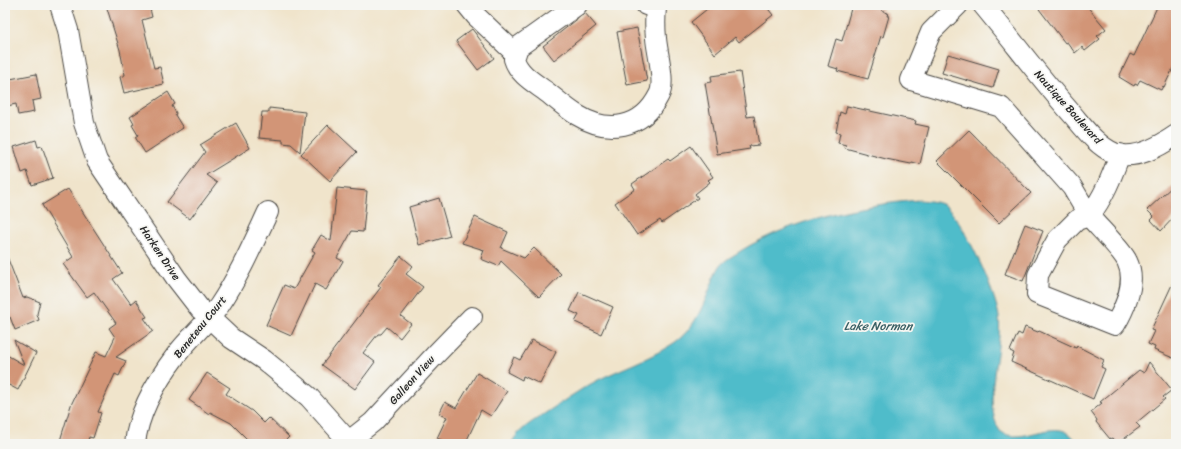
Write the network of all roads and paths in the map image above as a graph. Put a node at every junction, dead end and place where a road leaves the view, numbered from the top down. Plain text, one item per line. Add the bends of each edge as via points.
1 (60, 5) edge
2 (467, 5) edge
3 (577, 5) edge
4 (958, 5) edge
5 (983, 5) edge
6 (653, 6) edge
7 (515, 53) junction
8 (1176, 135) edge
9 (1120, 154) junction
10 (268, 212) dead end
11 (1089, 216) junction
12 (472, 317) dead end
13 (209, 318) junction
14 (350, 442) edge
15 (135, 444) edge

1 - 13 street, Harken Drive via 68,30 84,123 97,161 176,278
2 - 7 street
3 - 7 street via 518,47
4 - 11 street via 931,32 911,80 1001,107 1072,187
5 - 9 street, Nautique Boulevard via 1046,85 1088,133 1104,147 1115,154
6 - 7 street via 662,85 653,105 645,115 634,122 611,127 599,125 576,114 520,71 514,59
8 - 9 street, Nautique Boulevard via 1146,152
9 - 11 street via 1105,191
10 - 13 street, Beneteau Court via 237,278
11 - 11 street via 1127,261 1130,280 1126,305 1115,325 1037,294 1038,275 1057,240 1077,220
12 - 14 street, Galleon View via 373,422
13 - 14 street, Harken Drive via 231,338 270,364 309,396
13 - 15 street, Beneteau Court via 177,354 155,386 140,420

